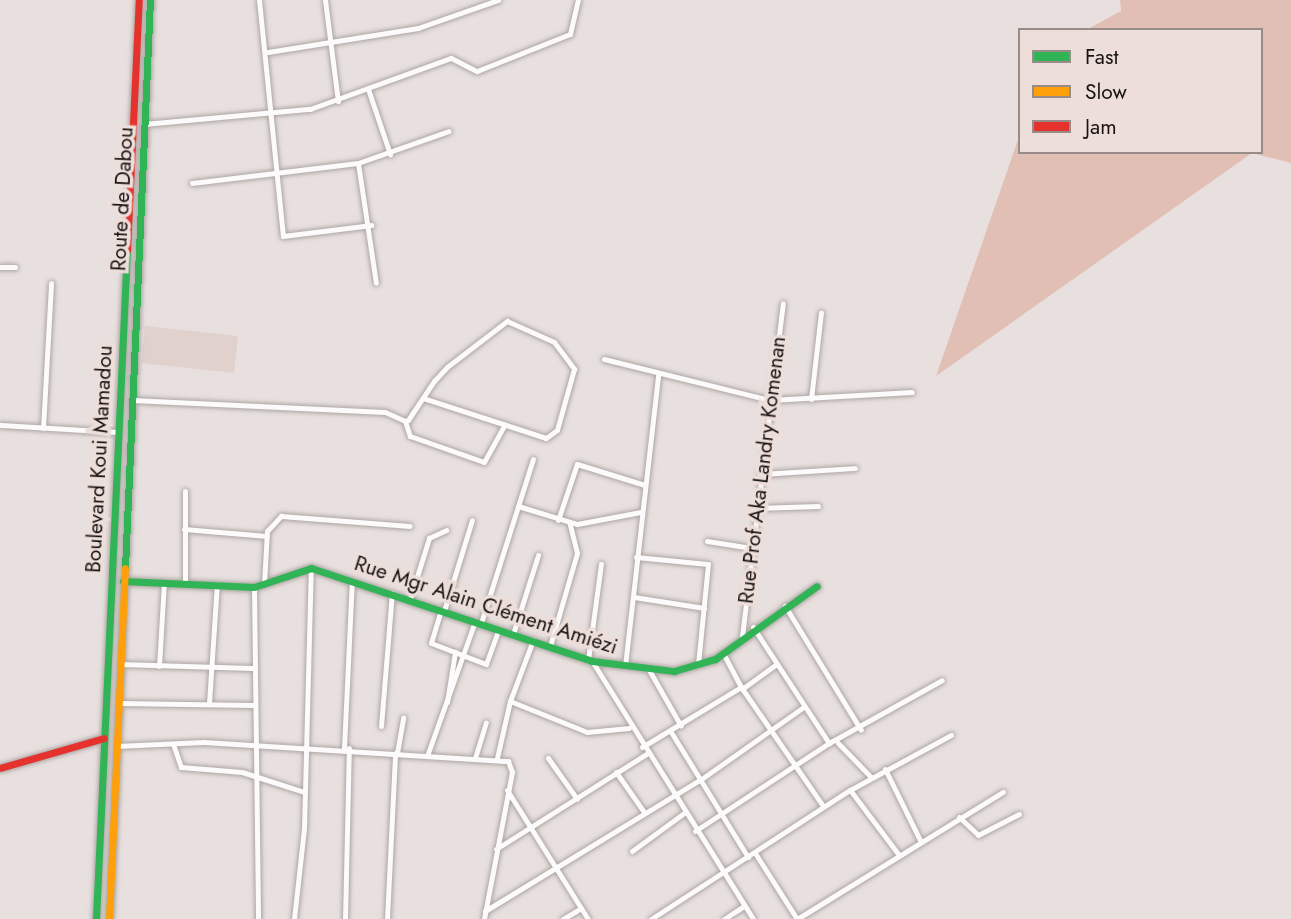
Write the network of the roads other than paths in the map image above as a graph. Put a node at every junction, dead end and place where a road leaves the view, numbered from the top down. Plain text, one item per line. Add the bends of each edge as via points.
1 (139, 0) edge
2 (150, 0) edge
3 (259, 0) edge
4 (326, 0) edge
5 (498, 0) edge
6 (578, 0) edge
7 (329, 42) junction
8 (268, 52) junction
9 (368, 89) junction
10 (338, 100) junction
11 (270, 114) junction
12 (144, 124) junction
13 (449, 131) dead end
14 (390, 154) junction
15 (358, 163) junction
16 (276, 177) junction
17 (192, 183) dead end
18 (371, 225) junction
19 (0, 267) edge
20 (15, 267) dead end
21 (51, 283) dead end
22 (376, 283) dead end
23 (783, 304) dead end
24 (821, 313) dead end
25 (604, 359) dead end
26 (658, 375) junction
27 (912, 392) dead end
28 (423, 398) junction
29 (811, 399) junction
30 (132, 400) junction
31 (770, 400) junction
32 (405, 421) junction
33 (505, 424) junction
34 (0, 425) edge
35 (43, 428) junction
36 (118, 432) junction
37 (533, 459) dead end
38 (855, 468) dead end
39 (760, 474) junction
40 (645, 485) junction
41 (185, 491) dead end
42 (519, 506) junction
43 (818, 506) dead end
44 (756, 508) junction
45 (641, 512) junction
46 (472, 520) dead end
47 (558, 520) junction
48 (570, 524) junction
49 (410, 526) dead end
50 (184, 529) junction
51 (446, 530) dead end
52 (267, 536) junction
53 (707, 541) dead end
54 (751, 548) junction
55 (538, 555) dead end
56 (636, 556) junction
57 (600, 564) dead end
58 (311, 568) junction
59 (352, 580) junction
60 (123, 581) junction
61 (164, 583) junction
62 (185, 583) junction
63 (217, 584) junction
64 (264, 584) junction
65 (817, 586) dead end
66 (254, 587) junction
67 (392, 593) junction
68 (634, 597) junction
69 (410, 599) junction
70 (785, 606) junction
71 (704, 607) junction
72 (443, 611) junction
73 (478, 622) junction
74 (753, 627) junction
75 (499, 629) junction
76 (513, 634) junction
77 (742, 636) junction
78 (533, 640) junction
79 (550, 646) junction
80 (455, 652) junction
81 (723, 653) junction
82 (465, 656) junction
83 (590, 660) junction
84 (120, 664) junction
85 (159, 666) junction
86 (625, 666) junction
87 (775, 666) junction
88 (212, 667) junction
89 (698, 667) junction
90 (252, 668) junction
91 (649, 670) junction
92 (942, 680) dead end
93 (742, 688) junction
94 (509, 701) junction
95 (447, 702) junction
96 (209, 703) junction
97 (118, 704) junction
98 (253, 705) junction
99 (802, 708) junction
100 (404, 718) dead end
101 (486, 723) dead end
102 (381, 726) dead end
103 (681, 726) junction
104 (629, 728) junction
105 (768, 728) junction
106 (860, 730) junction
107 (671, 732) junction
108 (951, 735) dead end
109 (104, 738) junction
110 (829, 743) junction
111 (838, 743) junction
112 (173, 744) junction
113 (254, 745) junction
114 (116, 747) junction
115 (305, 747) junction
116 (642, 747) junction
117 (346, 748) junction
118 (396, 753) junction
119 (646, 754) junction
120 (427, 756) junction
121 (475, 758) junction
122 (497, 758) junction
123 (548, 758) dead end
124 (795, 766) junction
125 (0, 768) edge
126 (886, 769) junction
127 (617, 772) junction
128 (256, 775) junction
129 (871, 777) junction
130 (700, 780) junction
131 (507, 790) junction
132 (850, 790) junction
133 (304, 792) junction
134 (1003, 792) dead end
135 (673, 797) junction
136 (577, 799) junction
137 (823, 806) junction
138 (644, 813) junction
139 (684, 813) junction
140 (721, 814) junction
141 (1018, 814) dead end
142 (959, 817) junction
143 (531, 828) junction
144 (695, 831) junction
145 (920, 840) junction
146 (496, 849) junction
147 (632, 850) dead end
148 (755, 853) junction
149 (899, 855) junction
150 (748, 857) junction
151 (556, 867) junction
152 (98, 871) junction
153 (111, 873) junction
154 (723, 873) junction
155 (744, 906) junction
156 (581, 908) junction
157 (485, 911) junction
158 (96, 919) edge
159 (109, 919) edge
160 (258, 919) edge
161 (294, 919) edge
162 (345, 919) edge
163 (387, 919) edge
164 (484, 919) edge
165 (563, 919) edge
166 (589, 919) edge
167 (651, 919) edge
168 (724, 919) edge
169 (753, 919) edge

1 - 36 main road, Boulevard Koui Mamadou
2 - 12 main road, Route de Dabou
3 - 8 street
4 - 7 street
5 - 7 street via 418,28
6 - 9 street via 567,36 473,73 451,58
7 - 8 street
7 - 10 street
8 - 11 street
9 - 10 street
9 - 14 street
10 - 11 street
11 - 12 street
11 - 16 street
12 - 30 main road, Route de Dabou
13 - 14 street
14 - 15 street
15 - 16 street
15 - 18 street
16 - 17 street
16 - 18 street via 282,236
18 - 22 street
19 - 20 street
21 - 35 street
23 - 31 street, Rue Prof Aka Landry Komenan
24 - 29 street
25 - 26 street
26 - 31 street
26 - 40 street
27 - 29 street
28 - 32 street
28 - 33 street
28 - 33 street via 459,356 503,322 514,322 554,342 575,375 553,436
29 - 31 street
30 - 32 street via 385,412
30 - 60 main road, Boulevard Koui Mamadou
31 - 39 street, Rue Prof Aka Landry Komenan
32 - 33 street via 410,436 484,462
34 - 35 street
35 - 36 street
36 - 109 main road, Boulevard Koui Mamadou
37 - 42 street
38 - 39 street
39 - 44 street, Rue Prof Aka Landry Komenan
40 - 45 street
40 - 47 street via 577,464
41 - 50 street
42 - 47 street
42 - 73 street
43 - 44 street
44 - 54 street, Rue Prof Aka Landry Komenan
45 - 48 street
45 - 56 street
46 - 72 street
47 - 48 street
48 - 79 street via 577,553
49 - 52 street via 281,516
50 - 52 street
50 - 62 street
51 - 69 street via 429,538
52 - 64 street
53 - 54 street
54 - 77 street, Rue Prof Aka Landry Komenan
55 - 76 street
56 - 68 street
56 - 71 street via 708,564
57 - 83 street
58 - 59 main road, Rue Mgr Alain Clément Amiézi
58 - 64 main road
58 - 115 street
59 - 67 main road, Rue Mgr Alain Clément Amiézi
59 - 117 street
60 - 61 main road
60 - 84 main road, Boulevard Koui Mamadou
61 - 62 main road
61 - 85 street
62 - 63 main road
63 - 66 main road
63 - 88 street
64 - 66 main road
65 - 70 main road, Rue Mgr Alain Clément Amiézi
66 - 90 street
67 - 69 main road, Rue Mgr Alain Clément Amiézi
67 - 102 street
68 - 71 street
68 - 86 street
69 - 72 main road, Rue Mgr Alain Clément Amiézi
70 - 74 main road, Rue Mgr Alain Clément Amiézi
70 - 106 street
71 - 89 street
72 - 73 main road, Rue Mgr Alain Clément Amiézi
72 - 80 street via 430,641
73 - 75 main road, Rue Mgr Alain Clément Amiézi
73 - 82 street
74 - 77 main road, Rue Mgr Alain Clément Amiézi
74 - 87 street
75 - 76 main road, Rue Mgr Alain Clément Amiézi
75 - 82 street via 488,664
76 - 78 main road, Rue Mgr Alain Clément Amiézi
77 - 81 main road, Rue Mgr Alain Clément Amiézi
78 - 79 main road, Rue Mgr Alain Clément Amiézi
78 - 94 street
79 - 83 main road, Rue Mgr Alain Clément Amiézi
80 - 82 street
80 - 95 street
81 - 89 main road, Rue Mgr Alain Clément Amiézi
81 - 93 street
82 - 95 street
83 - 86 main road, Rue Mgr Alain Clément Amiézi
83 - 104 street
84 - 85 street
84 - 97 main road, Boulevard Koui Mamadou
85 - 88 street
86 - 91 main road, Rue Mgr Alain Clément Amiézi
87 - 93 street
87 - 99 street
88 - 90 street
88 - 96 street
89 - 91 main road, Rue Mgr Alain Clément Amiézi
90 - 98 street
91 - 103 street
92 - 106 street
93 - 103 street
93 - 105 street
94 - 104 street via 587,732
94 - 122 street
95 - 120 street
96 - 97 street
96 - 98 street
97 - 114 main road, Boulevard Koui Mamadou
98 - 113 street
99 - 105 street
99 - 110 street
100 - 118 street
101 - 121 street
103 - 107 street
104 - 116 street
105 - 124 street
105 - 130 street
106 - 111 street
107 - 116 street
107 - 130 street
108 - 126 street
109 - 125 main road
109 - 152 main road, Boulevard Koui Mamadou
110 - 111 street
110 - 124 street
111 - 129 street
112 - 113 street
112 - 114 street
112 - 128 street via 178,766
113 - 115 street
113 - 128 street
114 - 153 main road, Boulevard Koui Mamadou
115 - 117 street
115 - 133 street
116 - 119 street
117 - 118 street
117 - 162 street
118 - 120 street
118 - 163 street
119 - 127 street
119 - 135 street
120 - 121 street
121 - 122 street
122 - 131 street via 511,765
123 - 136 street
124 - 137 street
124 - 140 street
126 - 129 street
126 - 145 street
127 - 136 street
127 - 138 street
128 - 133 street
128 - 160 street
129 - 132 street
130 - 135 street
130 - 140 street
131 - 143 street
131 - 146 street
132 - 137 street
132 - 149 street
133 - 161 street
134 - 142 street
135 - 138 street
135 - 139 street
136 - 143 street
137 - 148 street
138 - 151 street
139 - 144 street
139 - 147 street
140 - 144 street
140 - 150 street
141 - 142 street via 978,835
142 - 145 street
143 - 146 street
143 - 151 street
144 - 154 street
145 - 149 street
146 - 157 street
148 - 149 street via 797,919
148 - 150 street
150 - 154 street
151 - 156 street
151 - 157 street
152 - 153 main road
152 - 158 main road, Boulevard Koui Mamadou
153 - 159 main road, Boulevard Koui Mamadou
154 - 155 street
154 - 167 street
155 - 168 street
155 - 169 street
156 - 165 street
156 - 166 street
157 - 164 street

